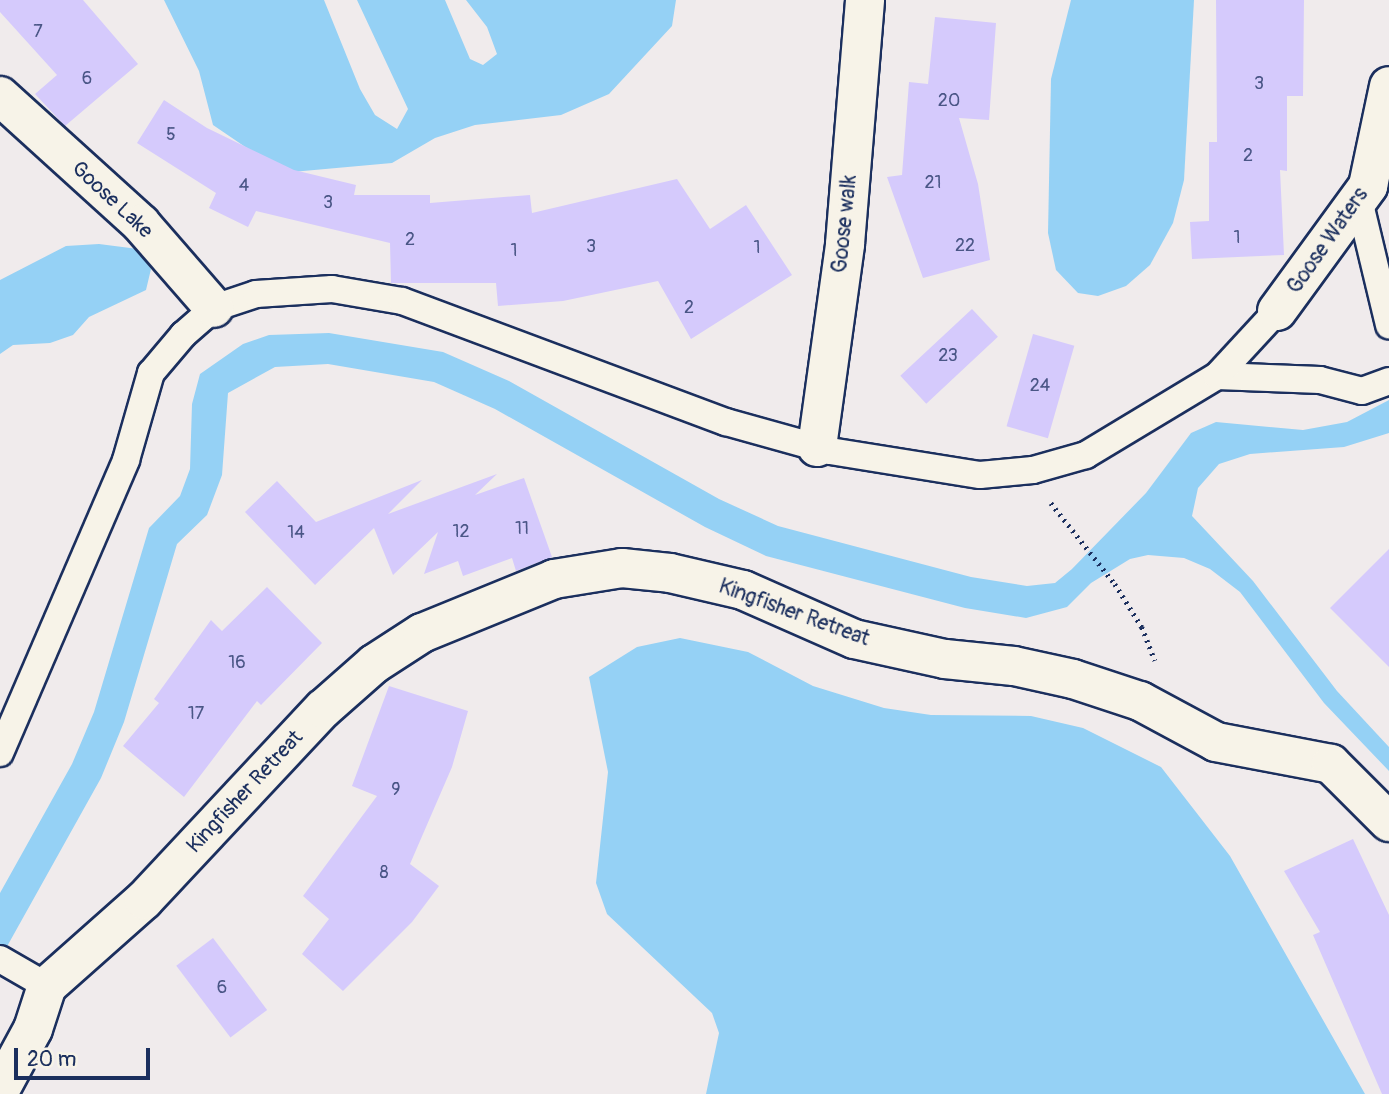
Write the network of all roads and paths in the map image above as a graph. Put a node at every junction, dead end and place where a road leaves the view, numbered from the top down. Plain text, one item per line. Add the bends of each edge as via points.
1 (865, 0) edge
2 (1389, 86) edge
3 (1, 98) edge
4 (1374, 178) edge
5 (215, 308) junction
6 (1277, 311) joint
7 (1389, 325) edge
8 (1217, 376) junction
9 (1389, 381) edge
10 (817, 447) junction
11 (1033, 470) junction
12 (1177, 721) junction
13 (0, 753) edge
14 (1389, 822) edge
15 (4, 962) edge
16 (47, 986) junction
17 (0, 1090) edge

1 - 10 street, Goose walk via 845,244
2 - 4 street, Goose Waters
3 - 5 street, Goose Lake via 141,224
4 - 6 street, Goose Waters
4 - 7 lane
5 - 10 lane via 256,294 332,289 402,301 726,422
5 - 13 lane via 183,335 151,373 125,460
6 - 8 lane
8 - 9 lane via 1320,380 1362,391
8 - 11 lane via 1086,455
10 - 11 lane via 903,466 980,475
11 - 12 path via 1051,504 1115,584 1142,628
12 - 14 street, Kingfisher Retreat via 1216,742 1331,764
12 - 16 street, Kingfisher Retreat via 1140,701 1073,679 855,639 743,590 670,572 622,568 554,579 422,633 374,664 323,709 144,900
15 - 16 lane
16 - 17 street, Kingfisher Retreat via 28,1040

